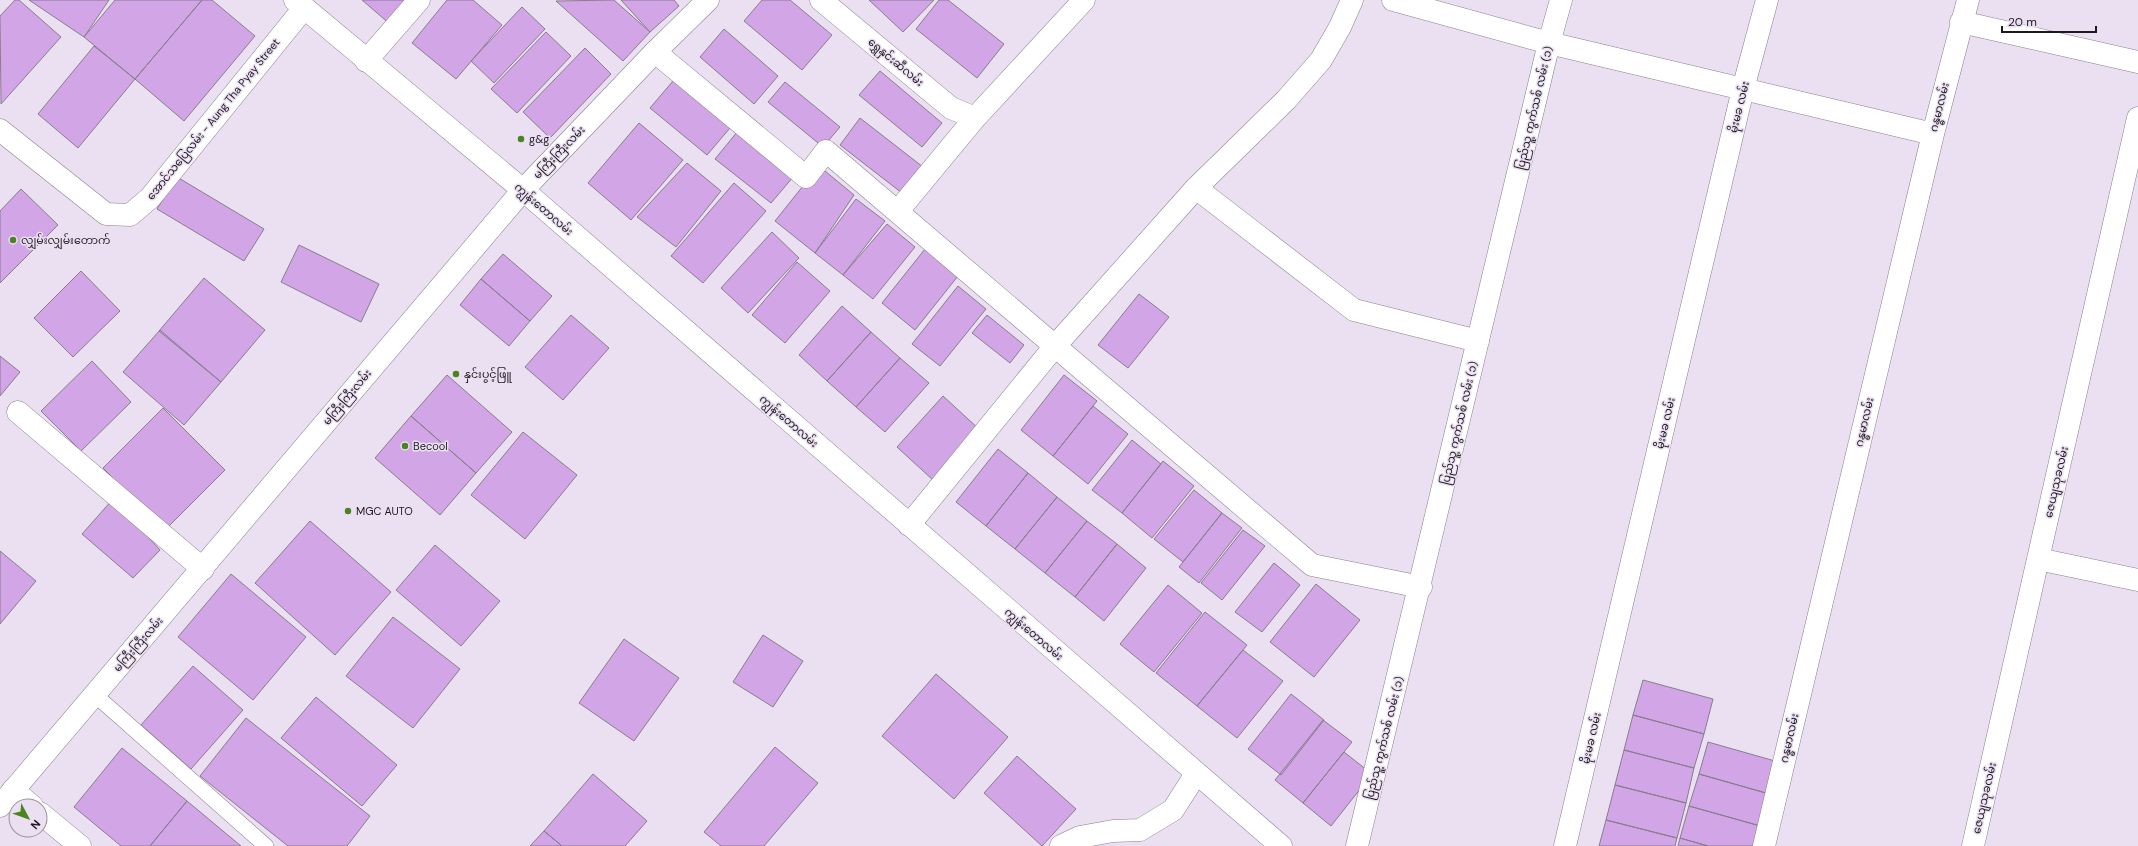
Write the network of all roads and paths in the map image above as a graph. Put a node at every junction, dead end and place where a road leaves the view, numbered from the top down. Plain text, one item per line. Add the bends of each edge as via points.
1 (419, 0) edge
2 (708, 0) edge
3 (821, 0) edge
4 (1084, 0) edge
5 (1352, 0) edge
6 (1392, 0) edge
7 (1562, 0) edge
8 (1767, 0) edge
9 (1968, 0) edge
10 (299, 4) edge
11 (1961, 22) junction
12 (1549, 43) junction
13 (655, 52) junction
14 (366, 61) junction
15 (2138, 62) edge
16 (1743, 89) junction
17 (975, 118) junction
18 (2138, 118) edge
19 (0, 130) edge
20 (1932, 134) junction
21 (1196, 188) junction
22 (522, 190) junction
23 (898, 211) junction
24 (1478, 341) junction
25 (1055, 346) junction
26 (18, 412) dead end
27 (909, 525) junction
28 (2038, 559) junction
29 (203, 569) junction
30 (2138, 580) edge
31 (1421, 587) junction
32 (94, 694) junction
33 (1196, 774) junction
34 (6, 798) edge
35 (48, 820) edge
36 (80, 846) edge
37 (266, 846) edge
38 (1062, 846) edge
39 (1281, 846) edge
40 (1357, 846) edge
41 (1566, 846) edge
42 (1764, 846) edge
43 (1973, 846) edge

1 - 14 street
2 - 13 street, မကြီးကြီးလမ်း
3 - 17 street, ရွှေနှင်းဆီလမ်း via 950,108
4 - 17 street
5 - 21 street via 1322,60 1286,100
6 - 12 street
7 - 12 street, ပြည်သူ့ ကွက်သစ် လမ်း (၁)
8 - 16 street, မိုးမခ လမ်း
9 - 11 street, ဂန္ဓမာလမ်း
10 - 14 street, ကျွန်းတောလမ်း
10 - 19 street, အောင်သပြေလမ်း - Aung Tha Pyay Street via 150,198 130,215 106,214
11 - 15 street
11 - 20 street, ဂန္ဓမာလမ်း
12 - 16 street
12 - 24 street, ပြည်သူ့ ကွက်သစ် လမ်း (၁)
13 - 22 street, မကြီးကြီးလမ်း
13 - 23 street via 806,177 826,151
14 - 22 street, ကျွန်းတောလမ်း
16 - 20 street
16 - 41 street, မိုးမခ လမ်း
17 - 23 street
18 - 28 street, ဇေယျသုခလမ်း
20 - 42 street, ဂန္ဓမာလမ်း
21 - 24 street via 1354,310
21 - 25 street
22 - 27 street, ကျွန်းတောလမ်း
22 - 29 street, မကြီးကြီးလမ်း
23 - 25 street
24 - 31 street, ပြည်သူ့ ကွက်သစ် လမ်း (၁)
25 - 27 street
25 - 31 street via 1312,565
26 - 29 street
27 - 33 street, ကျွန်းတောလမ်း
28 - 30 street
28 - 43 street, ဇေယျသုခလမ်း
29 - 32 street, မကြီးကြီးလမ်း
31 - 40 street, ပြည်သူ့ ကွက်သစ် လမ်း (၁)
32 - 34 street, မကြီးကြီးလမ်း
32 - 37 lane
33 - 38 street via 1173,810 1140,830 1113,831 1080,837
33 - 39 street, ကျွန်းတောလမ်း
35 - 36 street

